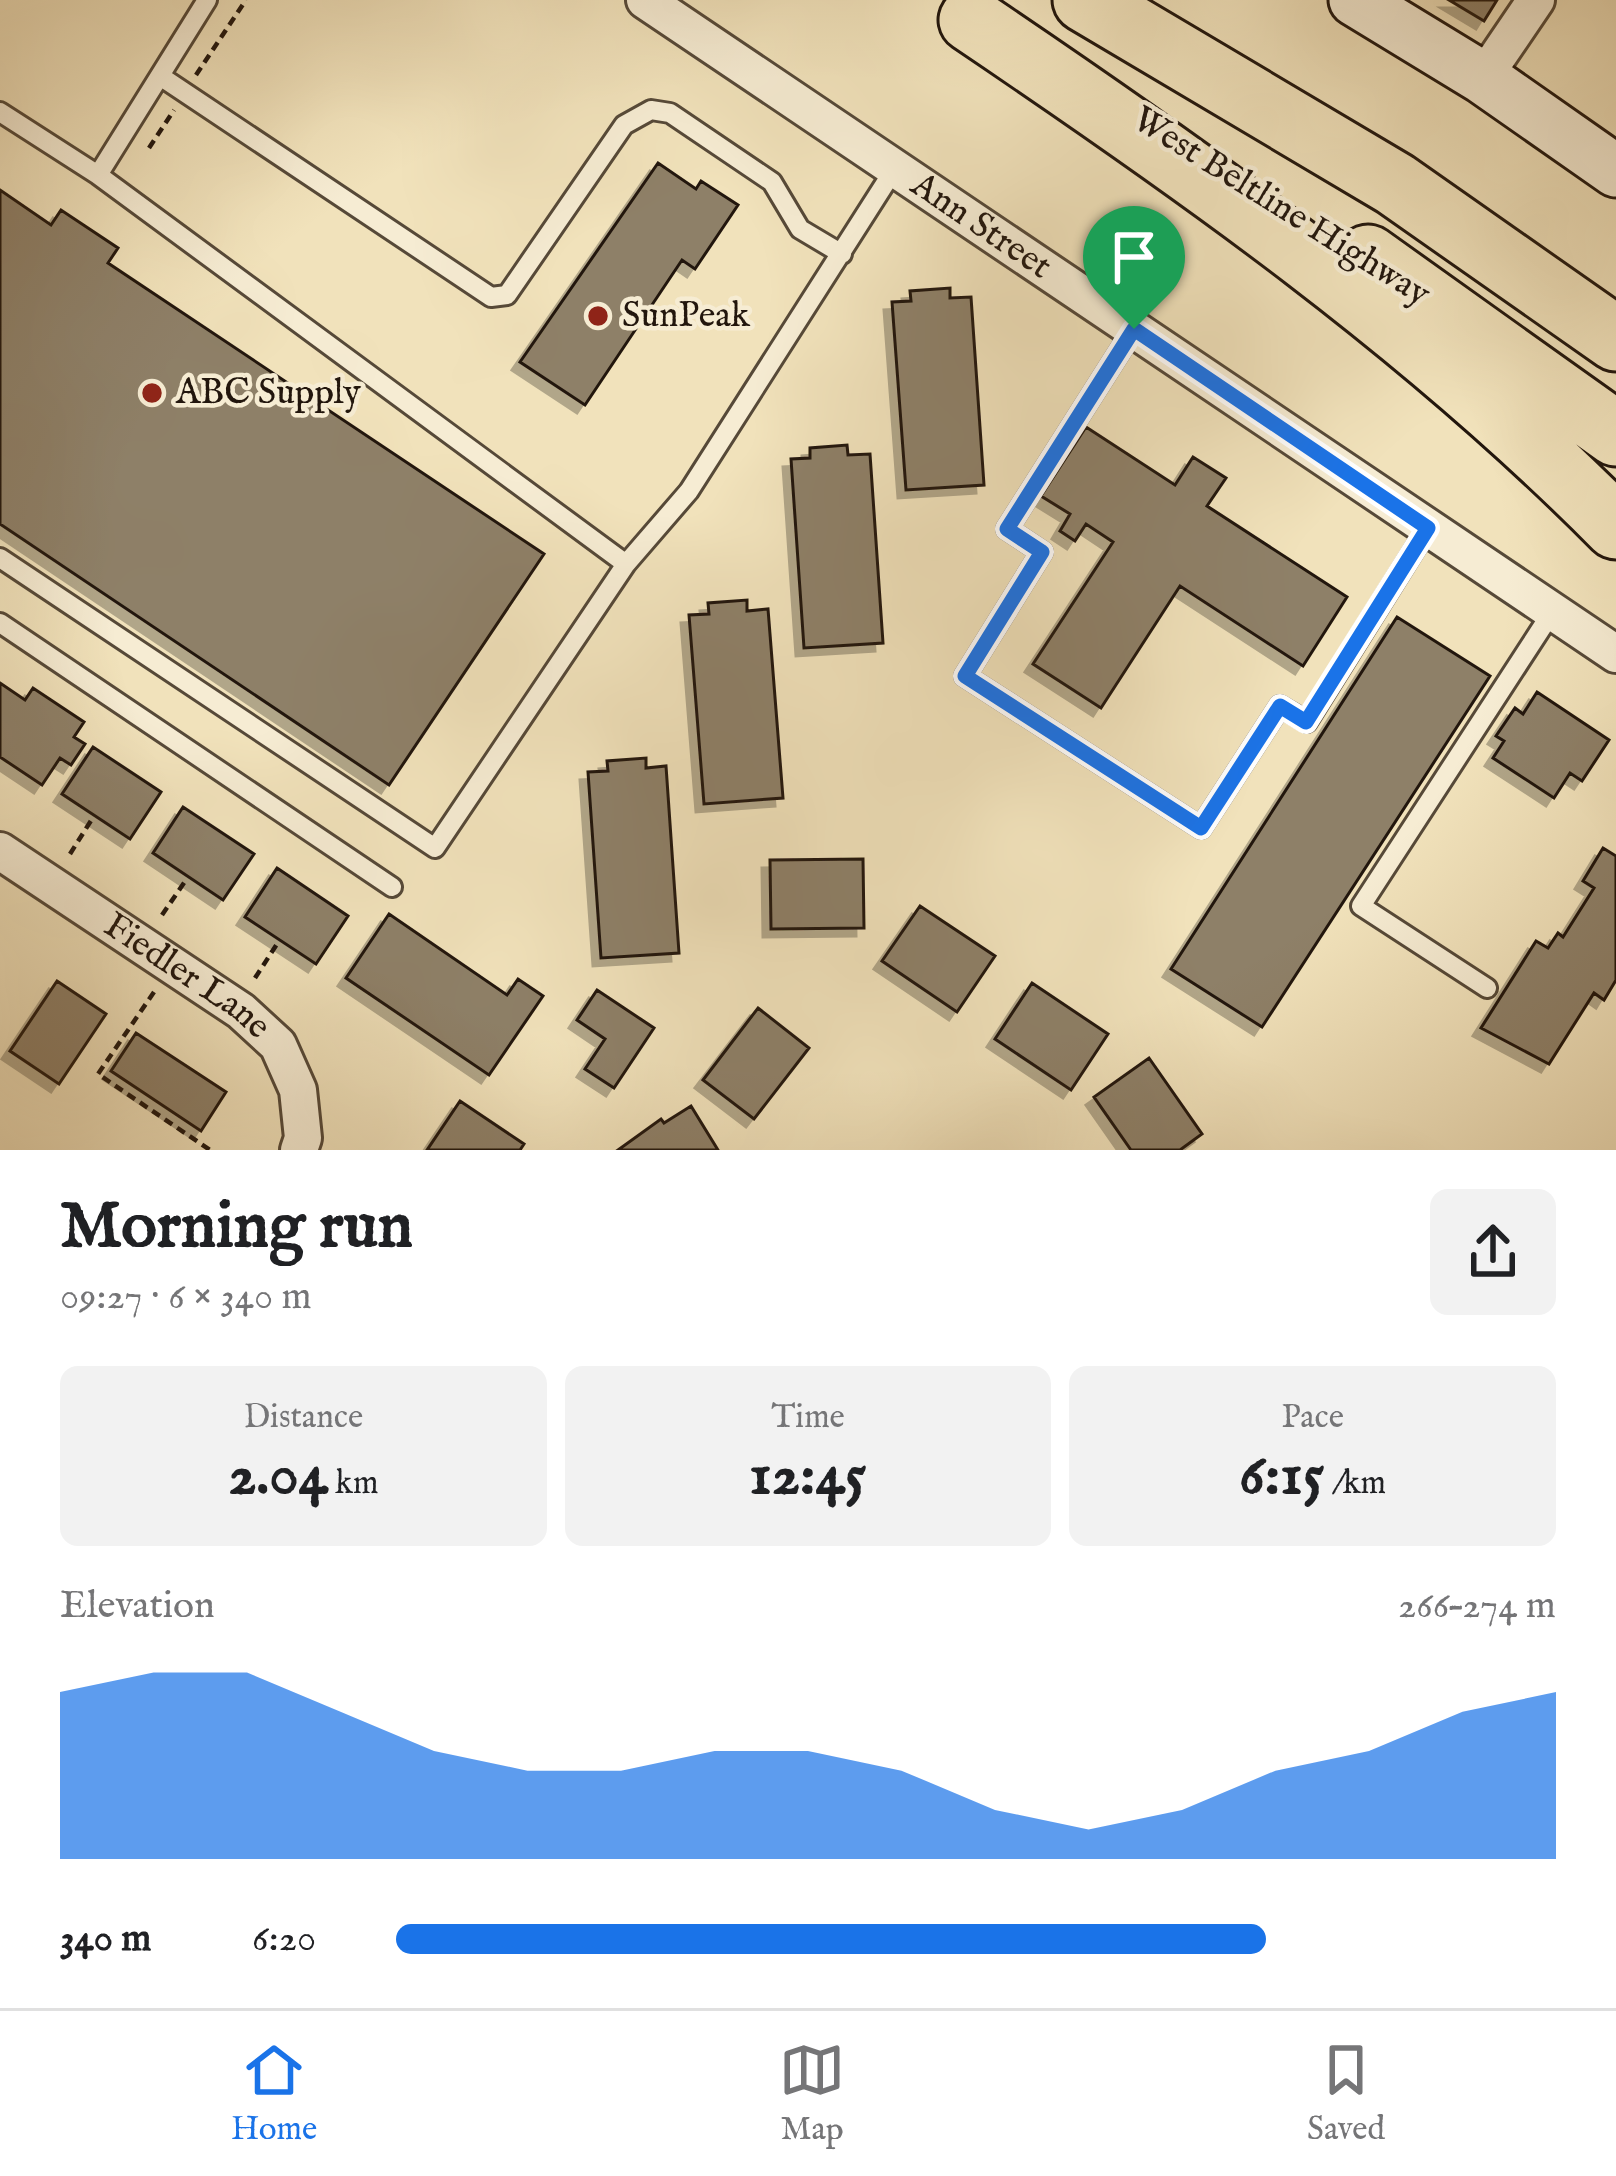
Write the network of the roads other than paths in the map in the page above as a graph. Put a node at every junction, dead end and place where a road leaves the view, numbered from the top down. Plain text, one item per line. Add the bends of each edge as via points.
1 (207, 0) edge
2 (645, 0) edge
3 (1085, 0) edge
4 (1144, 0) edge
5 (1355, 0) edge
6 (1536, 0) edge
7 (952, 10) edge
8 (160, 76) junction
9 (1484, 78) junction
10 (0, 112) edge
11 (895, 168) junction
12 (1616, 172) edge
13 (98, 175) junction
14 (842, 254) junction
15 (1616, 285) edge
16 (1134, 329) junction
17 (1616, 339) edge
18 (1616, 434) edge
19 (1616, 527) edge
20 (1428, 528) junction
21 (0, 558) edge
22 (626, 565) junction
23 (1552, 612) junction
24 (0, 623) edge
25 (1616, 654) edge
26 (0, 850) edge
27 (392, 887) dead end
28 (1487, 988) dead end
29 (298, 1150) edge

1 - 8 lane
2 - 11 street, Ann Street
3 - 17 highway, West Beltline Highway via 1394,184
4 - 15 highway via 1456,176
5 - 9 street
6 - 9 street
7 - 18 highway, West Beltline Highway via 1342,239
7 - 19 highway via 1118,119 1360,299 1513,427
8 - 13 lane
8 - 14 lane via 491,297 507,295 624,125 651,110 670,112 772,182 800,229
9 - 12 street
10 - 13 lane
11 - 14 lane
11 - 16 street, Ann Street
13 - 22 lane
14 - 22 lane via 688,491
16 - 20 street, Ann Street
16 - 20 lane via 1007,529 1042,552 965,676 1201,828 1280,706 1306,722
20 - 23 street, Ann Street
21 - 22 lane via 435,848
23 - 25 street, Ann Street
23 - 28 lane via 1361,906
24 - 27 lane
26 - 29 street, Fiedler Lane via 242,1011 278,1045 298,1090

